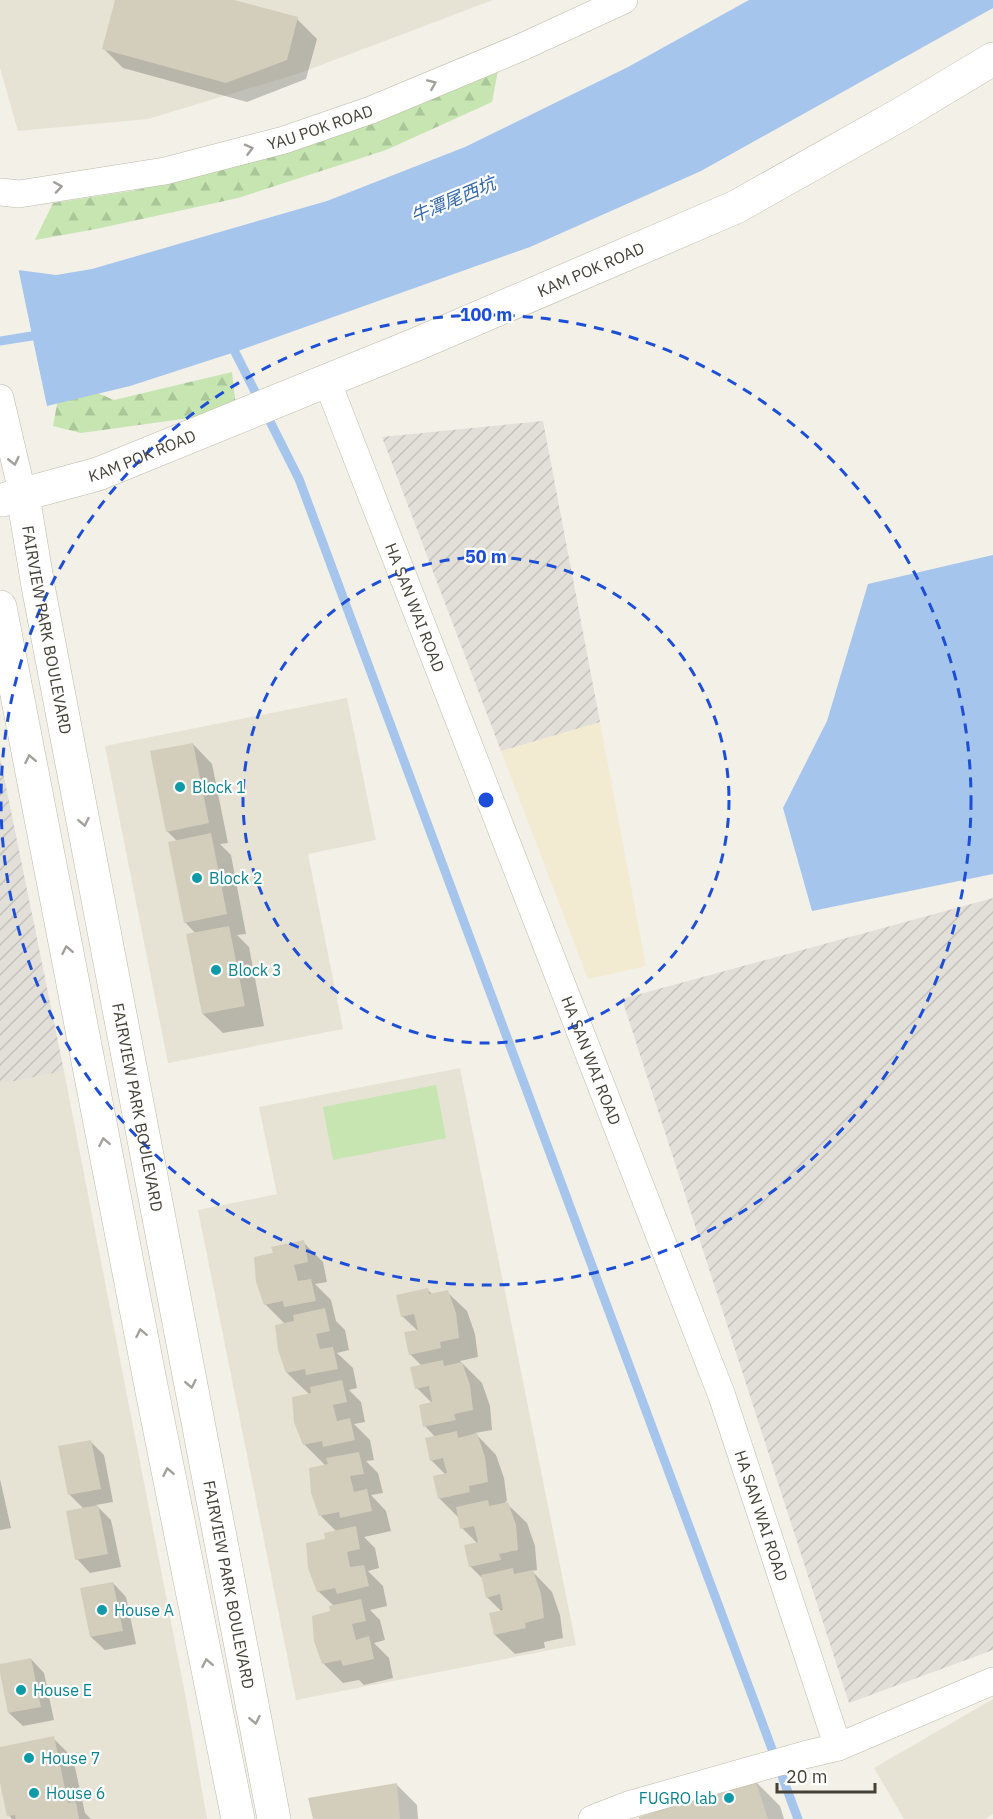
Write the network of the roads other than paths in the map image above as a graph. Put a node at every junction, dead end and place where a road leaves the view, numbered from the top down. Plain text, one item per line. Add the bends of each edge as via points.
1 (624, 0) edge
2 (993, 59) edge
3 (0, 192) edge
4 (327, 381) junction
5 (0, 398) edge
6 (11, 498) edge
7 (0, 607) edge
8 (993, 1680) edge
9 (838, 1747) junction
10 (238, 1819) edge
11 (274, 1819) edge
12 (592, 1819) edge

3 -> 1 street, YAU POK ROAD via 19,194 165,171 284,140 371,110
2 - 4 street, KAM POK ROAD via 736,207
4 - 6 street, KAM POK ROAD via 98,474
4 - 9 street, HA SAN WAI ROAD via 722,1396
5 -> 6 street, FAIRVIEW PARK BOULEVARD
6 -> 11 street, FAIRVIEW PARK BOULEVARD via 38,586
10 -> 7 street
8 - 9 street
9 - 12 street via 628,1805

